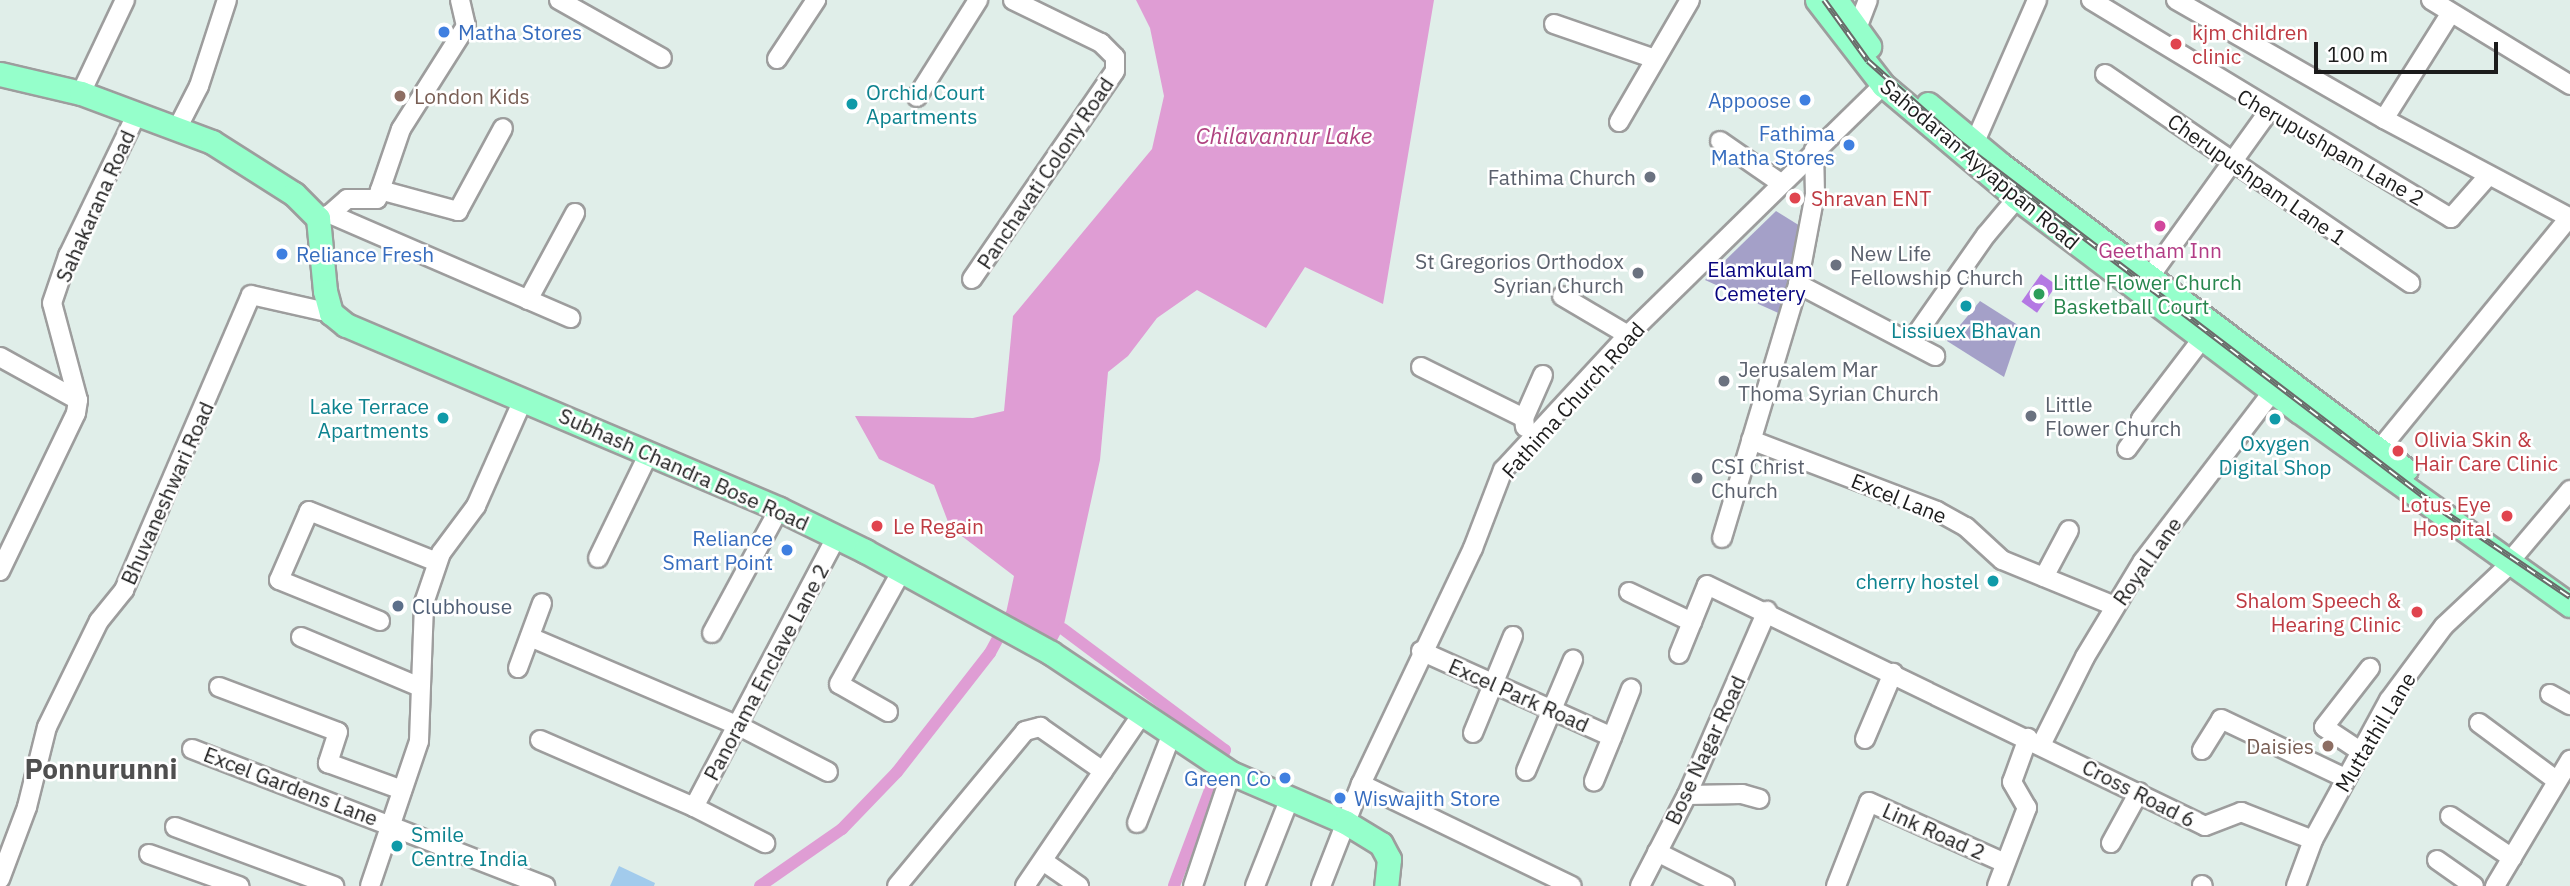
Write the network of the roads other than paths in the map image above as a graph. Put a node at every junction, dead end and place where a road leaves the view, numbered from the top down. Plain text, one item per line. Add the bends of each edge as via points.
1 (125, 0) edge
2 (227, 0) edge
3 (460, 0) edge
4 (559, 0) edge
5 (816, 0) edge
6 (978, 0) edge
7 (1013, 0) edge
8 (1817, 0) edge
9 (1836, 0) edge
10 (1868, 0) edge
11 (2037, 0) edge
12 (2091, 0) edge
13 (2176, 0) edge
14 (2431, 0) edge
15 (1687, 1) edge
16 (2450, 14) junction
17 (1554, 24) dead end
18 (1856, 31) junction
19 (662, 58) dead end
20 (777, 59) dead end
21 (1656, 59) junction
22 (0, 74) edge
23 (2105, 74) dead end
24 (1888, 81) junction
25 (2570, 85) edge
26 (82, 93) junction
27 (917, 97) dead end
28 (2269, 111) junction
29 (137, 113) junction
30 (2384, 119) junction
31 (1619, 122) dead end
32 (178, 127) junction
33 (503, 128) dead end
34 (1720, 141) dead end
35 (1975, 142) junction
36 (1814, 150) junction
37 (2234, 164) junction
38 (2490, 176) junction
39 (1782, 184) junction
40 (380, 190) junction
41 (2017, 198) junction
42 (575, 214) dead end
43 (324, 216) junction
44 (2570, 218) edge
45 (2151, 275) junction
46 (972, 279) dead end
47 (2410, 283) dead end
48 (1798, 284) junction
49 (1562, 296) dead end
50 (528, 300) junction
51 (331, 313) junction
52 (570, 318) dead end
53 (1628, 335) junction
54 (2202, 339) junction
55 (1911, 342) junction
56 (1935, 356) dead end
57 (0, 357) edge
58 (1421, 367) dead end
59 (1543, 376) dead end
60 (2278, 384) junction
61 (78, 400) junction
62 (523, 400) junction
63 (1524, 418) junction
64 (1751, 440) junction
65 (1526, 444) junction
66 (2127, 449) dead end
67 (2379, 450) junction
68 (649, 453) junction
69 (2570, 489) edge
70 (779, 509) junction
71 (2069, 530) dead end
72 (837, 536) junction
73 (1722, 538) dead end
74 (598, 558) dead end
75 (2512, 560) junction
76 (437, 562) junction
77 (0, 571) edge
78 (901, 572) junction
79 (2044, 577) junction
80 (2570, 588) edge
81 (1629, 592) dead end
82 (542, 603) dead end
83 (2570, 605) edge
84 (2115, 606) junction
85 (1767, 611) junction
86 (380, 621) dead end
87 (1692, 622) junction
88 (712, 633) dead end
89 (1513, 636) dead end
90 (301, 637) dead end
91 (530, 637) junction
92 (1421, 651) junction
93 (1679, 654) dead end
94 (1573, 660) dead end
95 (518, 668) dead end
96 (2370, 668) dead end
97 (1893, 673) junction
98 (1493, 684) junction
99 (219, 687) dead end
100 (419, 687) junction
101 (1631, 689) dead end
102 (2550, 694) dead end
103 (2570, 705) edge
104 (1552, 710) junction
105 (888, 712) dead end
106 (1142, 714) junction
107 (2479, 723) dead end
108 (739, 726) junction
109 (1172, 733) junction
110 (1473, 733) dead end
111 (1612, 737) junction
112 (1865, 739) dead end
113 (540, 740) dead end
114 (2035, 741) junction
115 (192, 749) dead end
116 (2203, 750) dead end
117 (2360, 751) junction
118 (2570, 760) edge
119 (1103, 771) junction
120 (1526, 771) dead end
121 (828, 772) dead end
122 (1231, 773) junction
123 (2345, 778) junction
124 (2557, 781) junction
125 (1594, 782) dead end
126 (1361, 784) junction
127 (402, 790) junction
128 (2139, 792) junction
129 (1688, 795) junction
130 (1759, 799) dead end
131 (1289, 800) junction
132 (694, 807) junction
133 (2450, 816) dead end
134 (1345, 822) junction
135 (1137, 823) dead end
136 (390, 824) junction
137 (175, 827) dead end
138 (2313, 840) junction
139 (765, 843) dead end
140 (2111, 843) dead end
141 (1657, 852) junction
142 (149, 854) dead end
143 (2512, 859) junction
144 (2437, 860) dead end
145 (1043, 861) junction
146 (2005, 863) junction
147 (0, 879) edge
148 (1840, 885) edge
149 (239, 886) edge
150 (334, 886) edge
151 (370, 886) edge
152 (545, 886) edge
153 (897, 886) edge
154 (1025, 886) edge
155 (1079, 886) edge
156 (1193, 886) edge
157 (1255, 886) edge
158 (1321, 886) edge
159 (1385, 886) edge
160 (1572, 886) edge
161 (1640, 886) edge
162 (1725, 886) edge
163 (1997, 886) edge
164 (2297, 886) edge
165 (2474, 886) edge
166 (2495, 886) edge

1 - 26 street
2 - 32 street via 199,86
3 - 40 street via 466,26 401,129
4 - 19 street
5 - 20 street
6 - 27 street
7 - 46 street, Panchavati Colony Road via 1101,43 1115,57 1115,71
8 - 24 main road, Sahodaran Ayyappan Road
9 - 18 main road, Sahodaran Ayyappan Road
10 - 18 street
11 - 35 street
12 - 28 street, Cherupushpam Lane 2
13 - 30 street
14 - 16 street
15 - 21 street
16 - 25 street
16 - 30 street
17 - 21 street via 1639,57
18 - 24 main road, Sahodaran Ayyappan Road
21 - 31 street
22 - 26 main road
23 - 37 street, Cherupushpam Lane 1
24 - 35 main road, Sahodaran Ayyappan Road
24 - 36 street, Fathima Church Road
24 - 41 main road, Sahodaran Ayyappan Road
26 - 29 main road
28 - 37 street
28 - 38 street, Cherupushpam Lane 2 via 2451,218
29 - 32 main road
29 - 61 street, Sahakarana Road via 68,256 52,303
30 - 38 street
32 - 43 main road via 260,172
33 - 40 street via 458,211
34 - 39 street
35 - 45 main road, Sahodaran Ayyappan Road
36 - 39 street, Fathima Church Road
36 - 48 street via 1815,194
37 - 45 street
37 - 47 street, Cherupushpam Lane 1
38 - 44 street
39 - 53 street, Fathima Church Road
40 - 43 street via 377,199 347,199
41 - 54 main road, Sahodaran Ayyappan Road
41 - 55 street
42 - 50 street
43 - 50 street
43 - 51 main road
44 - 67 street
45 - 60 main road, Sahodaran Ayyappan Road
48 - 55 street
48 - 64 street
49 - 53 street
50 - 52 street
51 - 62 main road, Subhash Chandra Bose Road via 357,330
51 - 147 street, Bhuvaneshwari Road via 251,295 124,590 99,621 47,727 27,807
53 - 65 street, Fathima Church Road
54 - 60 main road, Sahodaran Ayyappan Road
54 - 66 street via 2141,419 2142,428
55 - 56 street
57 - 61 street
58 - 63 street
59 - 63 street
60 - 67 main road, Sahodaran Ayyappan Road
60 - 75 main road, Sahodaran Ayyappan Road
60 - 84 street, Royal Lane via 2143,561
61 - 77 street via 76,413
62 - 68 main road, Subhash Chandra Bose Road
62 - 76 street via 476,506
63 - 65 street
64 - 73 street
64 - 79 street, Excel Lane via 1937,511 1966,527 2002,560
65 - 92 street, Fathima Church Road via 1503,470 1473,548
67 - 75 main road, Sahodaran Ayyappan Road
68 - 70 main road, Subhash Chandra Bose Road
68 - 74 street
69 - 75 street, Muttathil Lane
70 - 72 main road, Subhash Chandra Bose Road
70 - 88 street
71 - 79 street
72 - 78 main road, Subhash Chandra Bose Road
72 - 108 street, Panorama Enclave Lane 2
75 - 80 main road, Sahodaran Ayyappan Road
75 - 83 main road, Sahodaran Ayyappan Road
75 - 117 street, Muttathil Lane via 2444,626 2389,700
76 - 86 street via 309,511 279,580
76 - 100 street via 424,603
78 - 105 street via 839,684
78 - 106 main road, Subhash Chandra Bose Road via 1020,635
79 - 84 street, Excel Lane
81 - 87 street
82 - 91 street
84 - 114 street, Royal Lane
85 - 87 street, Cross Road 6 via 1707,585
85 - 97 street, Cross Road 6
85 - 129 street, Bose Nagar Road
87 - 93 street
89 - 98 street
90 - 100 street
91 - 95 street
91 - 108 street
92 - 98 street, Excel Park Road
92 - 126 street, Fathima Church Road
94 - 104 street
96 - 117 street via 2324,727
97 - 112 street
97 - 114 street, Cross Road 6
98 - 104 street, Excel Park Road
98 - 110 street
99 - 127 street via 338,732 328,763
100 - 127 street via 419,741
101 - 111 street
102 - 103 street
104 - 111 street, Excel Park Road
104 - 120 street
106 - 109 main road, Subhash Chandra Bose Road
106 - 119 street
107 - 124 street
108 - 121 street
108 - 132 street, Panorama Enclave Lane 2
109 - 122 main road, Subhash Chandra Bose Road
109 - 135 street
111 - 125 street, Excel Park Road
113 - 132 street
114 - 128 street, Cross Road 6
114 - 146 street, Royal Lane via 2012,782 2026,808
115 - 136 street, Excel Gardens Lane
116 - 123 street via 2221,719
117 - 123 street, Muttathil Lane
118 - 124 street
119 - 145 street
119 - 153 street via 1040,727 1026,731
122 - 131 main road, Subhash Chandra Bose Road
122 - 156 street
123 - 138 street, Muttathil Lane
124 - 143 street
126 - 134 street, Fathima Church Road
126 - 160 street
127 - 136 street
128 - 138 street, Cross Road 6 via 2205,826 2241,812
128 - 140 street
129 - 130 street via 1742,794
129 - 141 street, Bose Nagar Road
131 - 134 main road, Subhash Chandra Bose Road
131 - 157 street
132 - 139 street
133 - 143 street
134 - 158 street, Fathima Church Road
134 - 159 main road, Subhash Chandra Bose Road via 1386,851
136 - 151 street
136 - 152 street, Excel Gardens Lane
137 - 150 street
138 - 164 street, Muttathil Lane
141 - 161 street, Bose Nagar Road
141 - 162 street
142 - 149 street
143 - 166 street
144 - 165 street
145 - 154 street
145 - 155 street
146 - 148 street, Link Road 2 via 1869,802
146 - 163 street, Royal Lane

